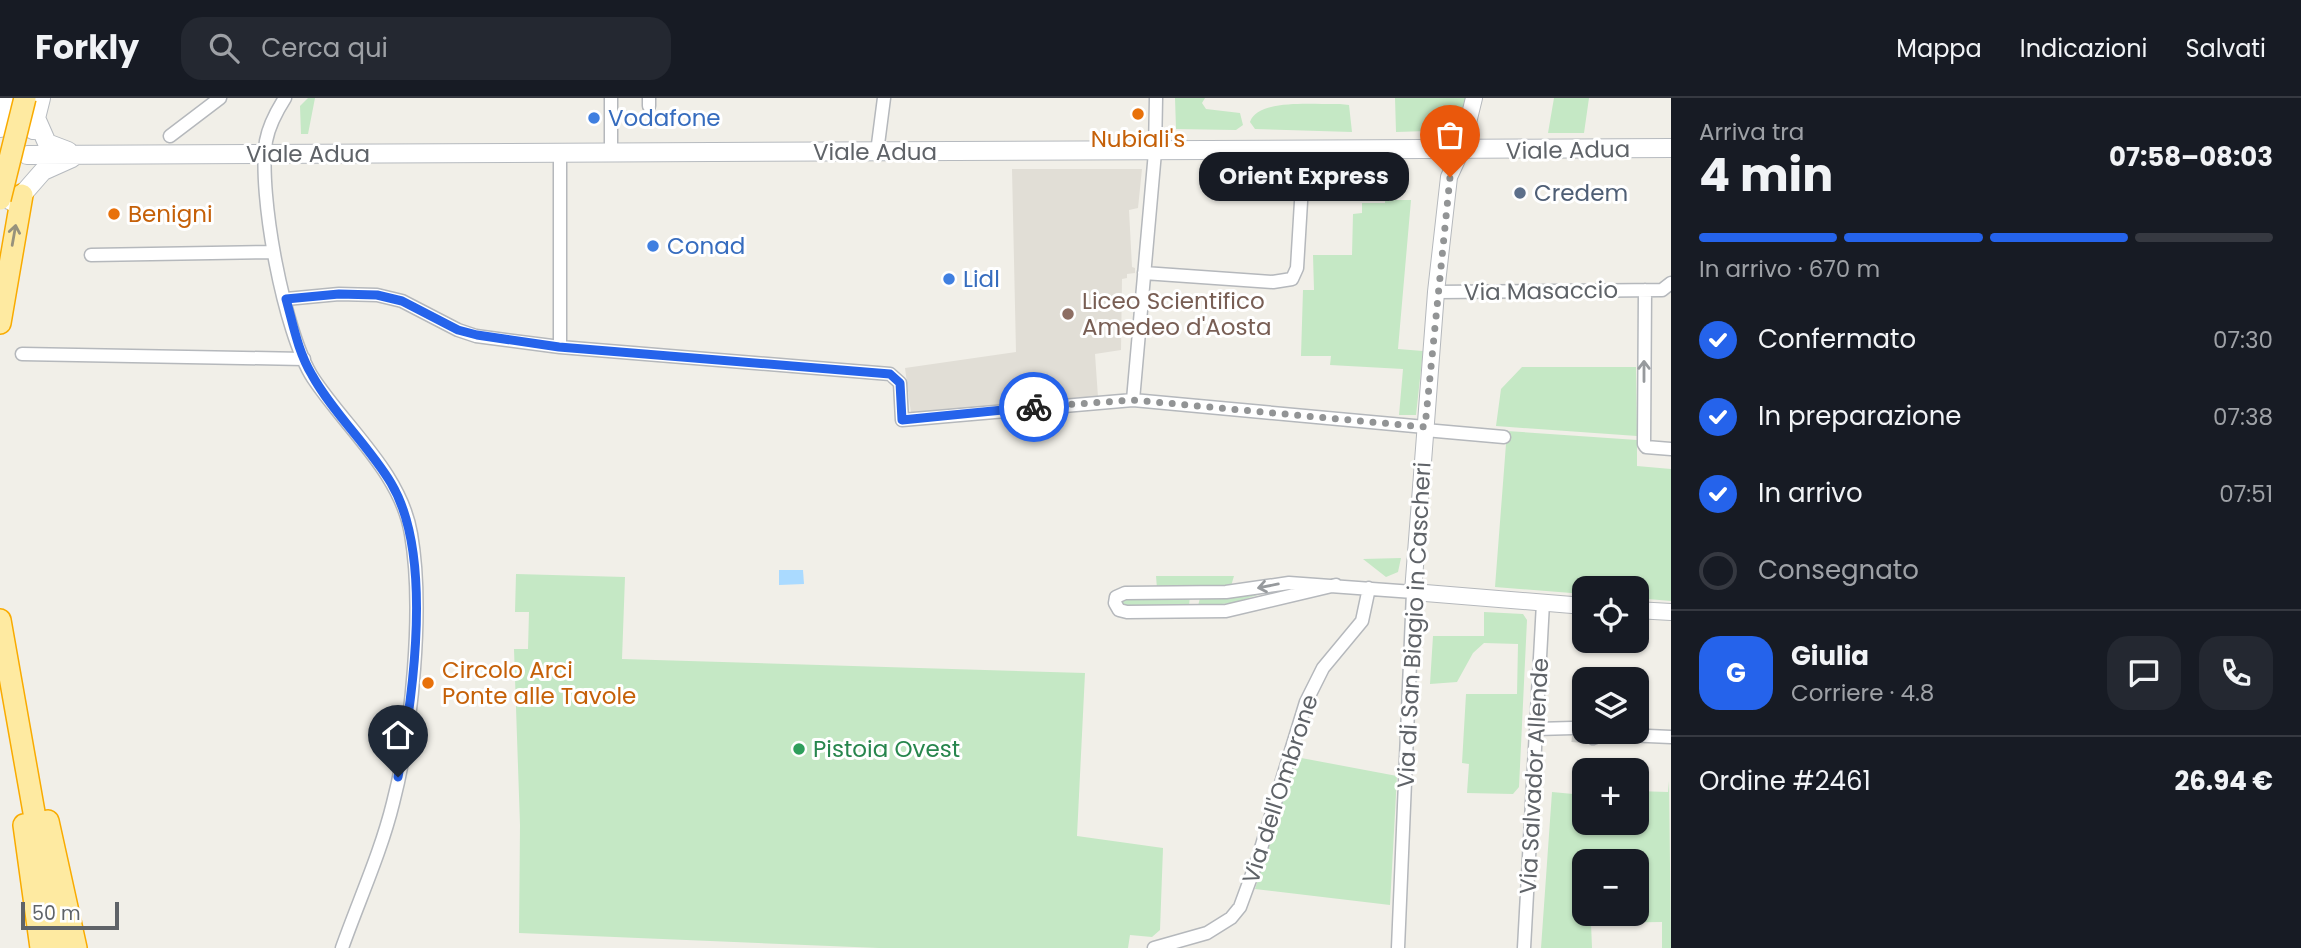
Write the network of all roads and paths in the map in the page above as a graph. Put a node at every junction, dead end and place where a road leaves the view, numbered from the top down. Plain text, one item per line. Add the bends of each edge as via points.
1 (8, 98) edge
2 (25, 98) edge
3 (41, 98) edge
4 (220, 98) edge
5 (611, 98) edge
6 (884, 98) edge
7 (1156, 98) edge
8 (1475, 98) edge
9 (282, 100) edge
10 (36, 118) junction
11 (0, 128) edge
12 (170, 136) dead end
13 (0, 142) edge
14 (1671, 148) edge
15 (1461, 151) junction
16 (877, 152) junction
17 (1155, 152) junction
18 (1304, 152) junction
19 (560, 153) junction
20 (611, 153) junction
21 (26, 154) junction
22 (78, 154) junction
23 (265, 154) junction
24 (26, 189) junction
25 (0, 201) edge
26 (272, 252) junction
27 (91, 255) dead end
28 (1144, 272) junction
29 (1671, 283) edge
30 (1645, 290) junction
31 (1436, 292) junction
32 (286, 299) junction
33 (0, 323) edge
34 (559, 347) junction
35 (22, 354) dead end
36 (304, 359) junction
37 (1133, 400) junction
38 (1425, 429) junction
39 (1504, 437) dead end
40 (1671, 449) edge
41 (1336, 585) junction
42 (1369, 588) junction
43 (1196, 592) junction
44 (1413, 592) junction
45 (1543, 603) junction
46 (1572, 605) edge
47 (1649, 611) edge
48 (1196, 612) junction
49 (1671, 612) edge
50 (0, 620) edge
51 (1542, 730) junction
52 (1572, 732) tunnel mouth
53 (1649, 736) edge
54 (1671, 737) edge
55 (26, 771) junction
56 (41, 948) edge
57 (58, 948) edge
58 (76, 948) edge
59 (342, 948) edge
60 (1154, 948) edge
61 (1398, 948) edge
62 (1524, 948) edge

1 - 11 main road
2 - 25 highway, bridge
3 - 10 main road
4 - 12 street
5 - 20 street
6 - 16 street
7 - 17 street
8 - 15 street, Via di San Biagio in Cascheri
9 - 23 street
10 - 21 main road
10 - 22 main road via 47,143
13 - 21 main road via 16,145
14 - 15 main road, Viale Adua
15 - 18 main road, Viale Adua
15 - 31 street, Via di San Biagio in Cascheri via 1450,177
16 - 17 main road, Viale Adua
16 - 20 main road, Viale Adua
17 - 18 main road, Viale Adua
17 - 28 street
18 - 28 street via 1297,268 1292,279 1273,282
19 - 20 main road, Viale Adua
19 - 23 main road, Viale Adua
19 - 34 street
21 - 22 main road, Viale Adua
21 - 24 main road via 32,170
22 - 23 main road, Viale Adua
22 - 24 main road via 43,170
23 - 26 street
24 - 25 main road
33 -> 24 highway
26 - 27 street
26 - 32 street
28 - 37 street
29 - 30 street, Via Masaccio via 1665,290
30 - 31 street, Via Masaccio
40 -> 30 street via 1644,444
31 - 38 street, Via di San Biagio in Cascheri
32 - 34 street via 386,296 464,332
32 - 36 street
34 - 37 street via 890,374 900,383 902,420
35 - 36 street
36 - 59 street via 391,483 405,513 414,557 414,653 397,785
37 - 38 street
38 - 39 street
38 - 44 street, Via di San Biagio in Cascheri
41 - 42 street
41 -> 43 street via 1289,583
41 - 48 street via 1226,611
42 - 44 street
42 - 60 street, Via dell'Ombrone via 1362,621 1322,668 1306,702 1240,906 1231,918 1207,933
43 - 48 street
43 - 48 street via 1125,593 1116,597 1115,603 1124,612
44 - 45 street
44 - 61 street, Via di San Biagio in Cascheri
45 - 46 street
45 - 51 street, Via Salvador Allende
47 - 49 street
50 - 55 highway
51 - 52 street
51 - 62 street, Via Salvador Allende
53 - 54 street
55 - 56 highway via 25,848
55 - 57 highway
55 - 58 highway via 52,835

